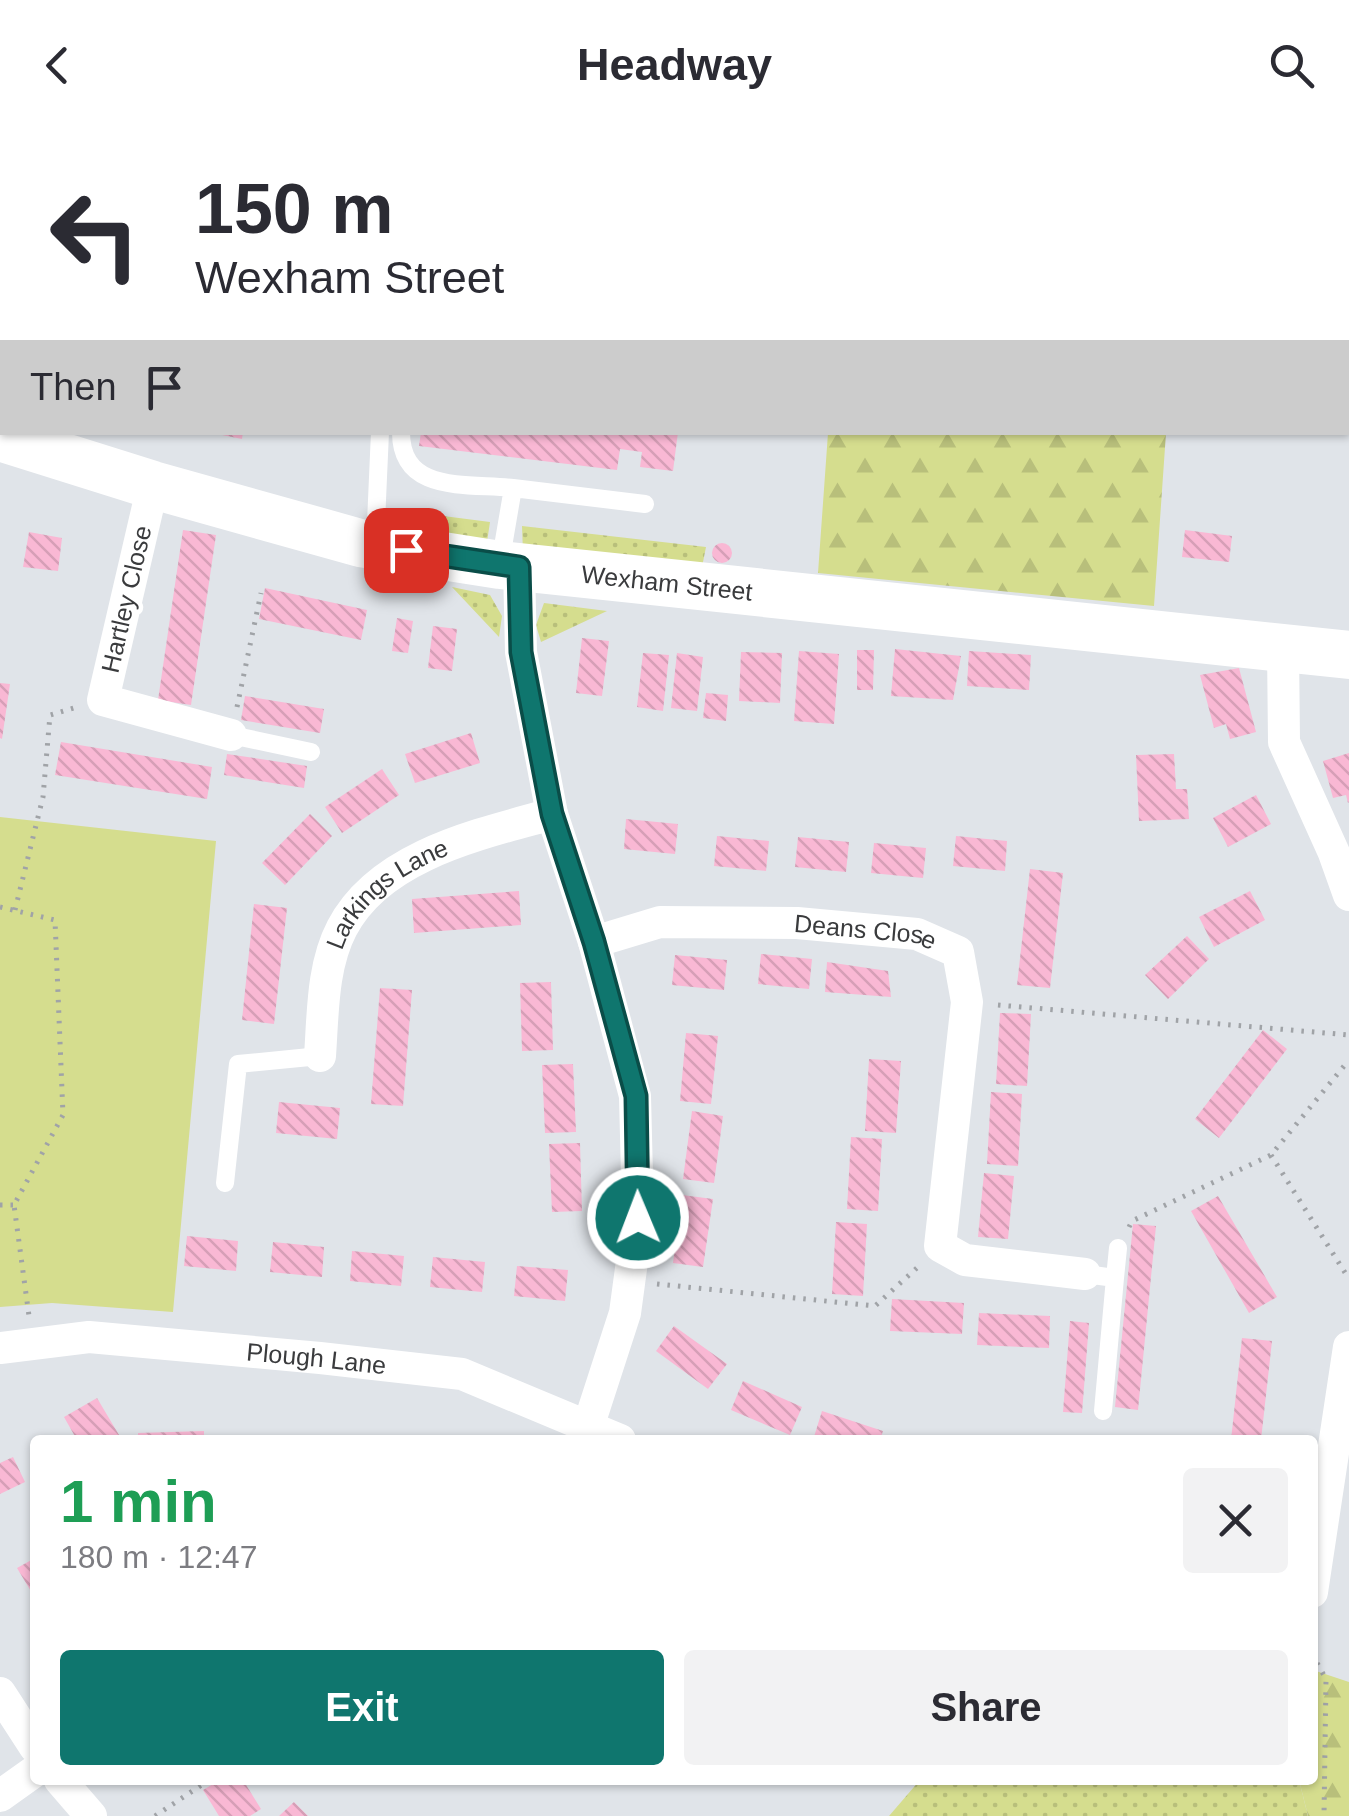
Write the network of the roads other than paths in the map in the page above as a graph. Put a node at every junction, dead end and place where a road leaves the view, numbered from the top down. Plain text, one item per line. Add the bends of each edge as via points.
1 (380, 435) edge
2 (402, 435) edge
3 (0, 438) edge
4 (153, 485) junction
5 (512, 488) junction
6 (645, 504) dead end
7 (375, 546) junction
8 (510, 566) junction
9 (1283, 648) junction
10 (1349, 655) edge
11 (231, 735) joint
12 (311, 752) dead end
13 (552, 814) junction
14 (1349, 895) edge
15 (594, 942) junction
16 (320, 1056) joint
17 (225, 1183) dead end
18 (1118, 1248) road end
19 (1100, 1276) junction
20 (16, 1346) edge
21 (1349, 1347) edge
22 (1104, 1411) dead end
23 (588, 1426) junction
24 (609, 1435) edge
25 (1318, 1552) edge
26 (0, 1693) edge
27 (30, 1739) edge
28 (30, 1774) edge
29 (64, 1785) edge
30 (0, 1796) edge
31 (90, 1816) edge

1 - 7 lane
2 - 5 lane via 410,468 423,479
3 - 4 street, Wexham Street
4 - 7 street, Wexham Street
4 - 11 street, Hartley Close via 102,700
5 - 6 lane
5 - 8 lane
7 - 8 street, Wexham Street
8 - 9 street, Wexham Street
8 - 13 street
9 - 10 street, Wexham Street
9 - 14 street via 1284,742
11 - 12 lane
13 - 15 street
13 - 16 street, Larkings Lane via 422,857 371,889 342,928 326,982
15 - 19 street, Deans Close via 660,922 798,923 917,934 958,952 967,1002 940,1246 965,1260
15 - 23 street via 636,1096 638,1218 625,1313
16 - 17 lane via 238,1064
18 - 19 lane
19 - 22 lane
20 - 23 street, Plough Lane via 89,1337 462,1374
21 - 25 street
23 - 24 street, Plough Lane
26 - 27 street
28 - 30 street
29 - 31 street

